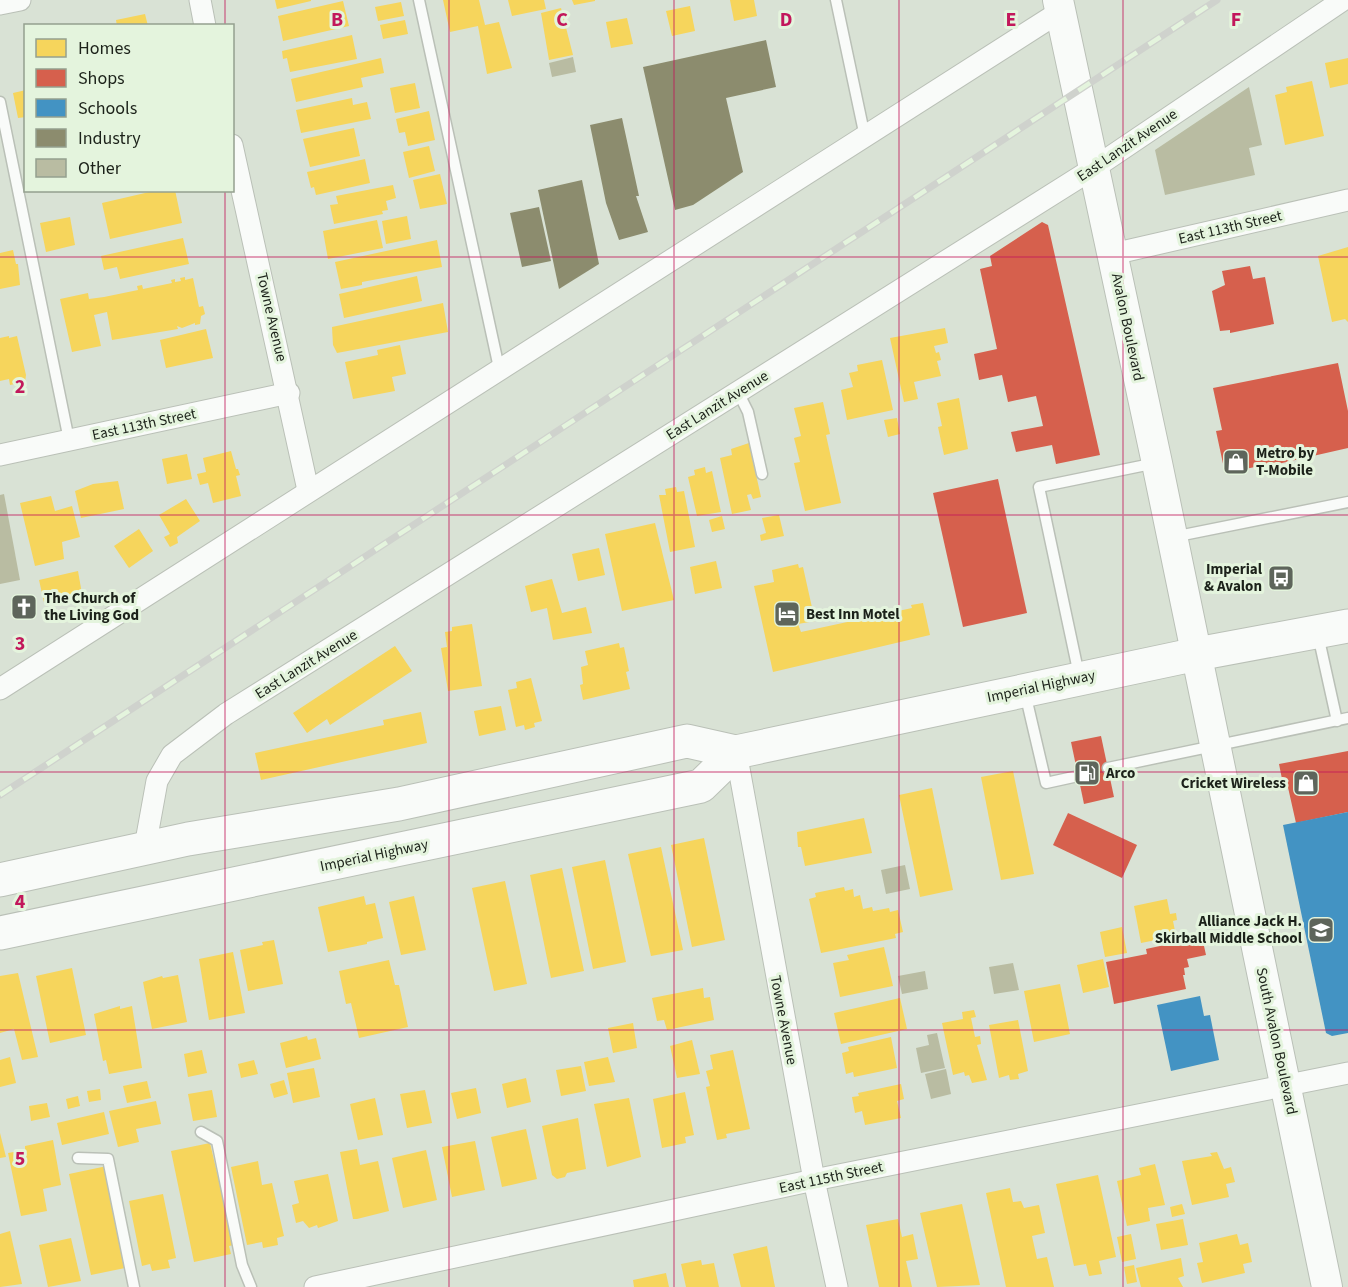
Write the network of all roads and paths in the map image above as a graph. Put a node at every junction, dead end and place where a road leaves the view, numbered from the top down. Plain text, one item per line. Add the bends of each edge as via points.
1 (20, 0) edge
2 (200, 0) edge
3 (419, 0) edge
4 (836, 0) edge
5 (1343, 0) edge
6 (0, 4) edge
7 (1059, 5) edge
8 (206, 24) edge
9 (0, 102) edge
10 (865, 136) junction
11 (234, 154) edge
12 (1094, 168) junction
13 (1348, 200) edge
14 (1113, 254) junction
15 (499, 368) junction
16 (738, 392) junction
17 (289, 393) junction
18 (69, 440) junction
19 (0, 455) edge
20 (1158, 463) junction
21 (762, 474) dead end
22 (308, 490) junction
23 (1348, 502) edge
24 (1173, 537) junction
25 (1333, 629) edge
26 (1197, 654) junction
27 (1079, 679) junction
28 (0, 689) edge
29 (1024, 690) junction
30 (1342, 720) edge
31 (1215, 744) junction
32 (736, 752) junction
33 (1108, 768) dead end
34 (1078, 776) dead end
35 (145, 847) junction
36 (0, 880) edge
37 (0, 906) edge
38 (0, 933) edge
39 (1348, 1073) edge
40 (1286, 1086) junction
41 (201, 1132) dead end
42 (78, 1158) dead end
43 (814, 1180) junction
44 (134, 1287) edge
45 (251, 1287) edge
46 (315, 1287) edge
47 (837, 1287) edge
48 (1327, 1287) edge

1 - 6 street
2 - 8 street
3 - 15 lane
4 - 10 lane
5 - 12 street, East Lanzit Avenue
7 - 10 street
7 - 12 main road, Avalon Boulevard
9 - 18 lane
10 - 15 street
11 - 17 street, Towne Avenue
12 - 14 main road, Avalon Boulevard
12 - 16 street, East Lanzit Avenue
13 - 14 street, East 113th Street
14 - 20 main road, Avalon Boulevard
15 - 22 street
16 - 21 lane via 748,411
16 - 35 street, East Lanzit Avenue via 226,714 190,741 172,755 157,782
17 - 18 street, East 113th Street
17 - 22 street, Towne Avenue
18 - 19 street, East 113th Street
20 - 24 main road, Avalon Boulevard
20 - 27 lane via 1040,487
22 - 28 street
23 - 24 lane
24 - 26 main road, Avalon Boulevard
25 - 26 main road, Imperial Highway
25 - 30 lane
26 - 27 main road, Imperial Highway
26 - 31 main road, South Avalon Boulevard
27 - 29 main road, Imperial Highway
29 - 32 main road, Imperial Highway
29 - 34 lane via 1046,783
30 - 31 lane
31 - 33 lane
31 - 40 main road, South Avalon Boulevard
32 - 35 main road, Imperial Highway via 687,741 399,804
32 - 38 main road, Imperial Highway via 701,786
32 - 43 street, Towne Avenue
35 - 36 main road, Imperial Highway
35 - 37 main road via 130,873 10,898
39 - 40 street, East 115th Street
40 - 43 street, East 115th Street
40 - 48 main road, South Avalon Boulevard
41 - 45 lane via 217,1141 242,1265
42 - 44 lane via 108,1159
43 - 46 street, East 115th Street
43 - 47 street, Towne Avenue

